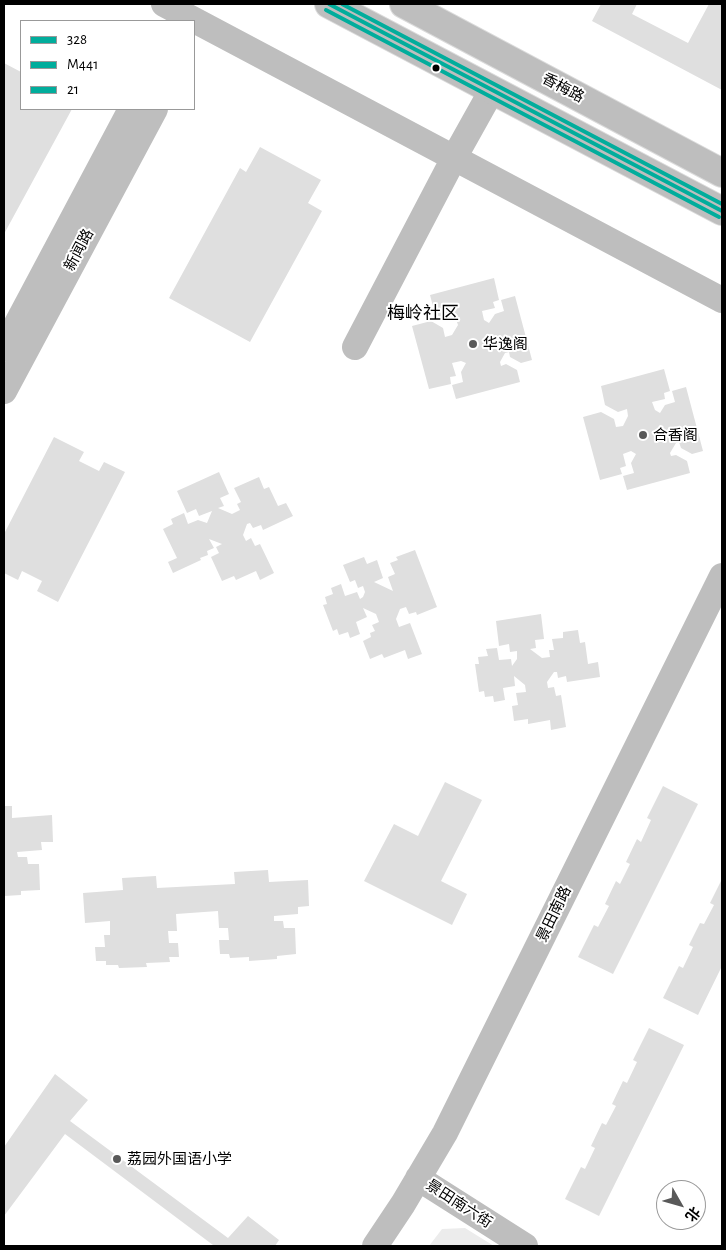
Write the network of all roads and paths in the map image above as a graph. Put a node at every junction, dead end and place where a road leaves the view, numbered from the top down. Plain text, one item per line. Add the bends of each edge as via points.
1 (329, 4) edge
2 (404, 4) edge
3 (188, 15) edge
4 (492, 90) junction
5 (131, 110) edge
6 (154, 110) edge
7 (454, 158) junction
8 (722, 173) edge
9 (722, 211) edge
10 (722, 300) edge
11 (355, 347) dead end
12 (4, 348) edge
13 (4, 392) edge
14 (722, 576) edge
15 (418, 1178) junction
16 (375, 1246) edge
17 (525, 1246) edge

1 - 4 main road
2 - 8 main road, 香梅路
3 - 7 street
4 - 7 street
4 - 9 main road
5 - 12 street, 新闻路
6 - 13 street, 新闻路
7 - 10 street
7 - 11 street
14 - 15 street, 景田南路 via 445,1133
15 - 16 street, 景田南路
15 - 17 street, 景田南六街

